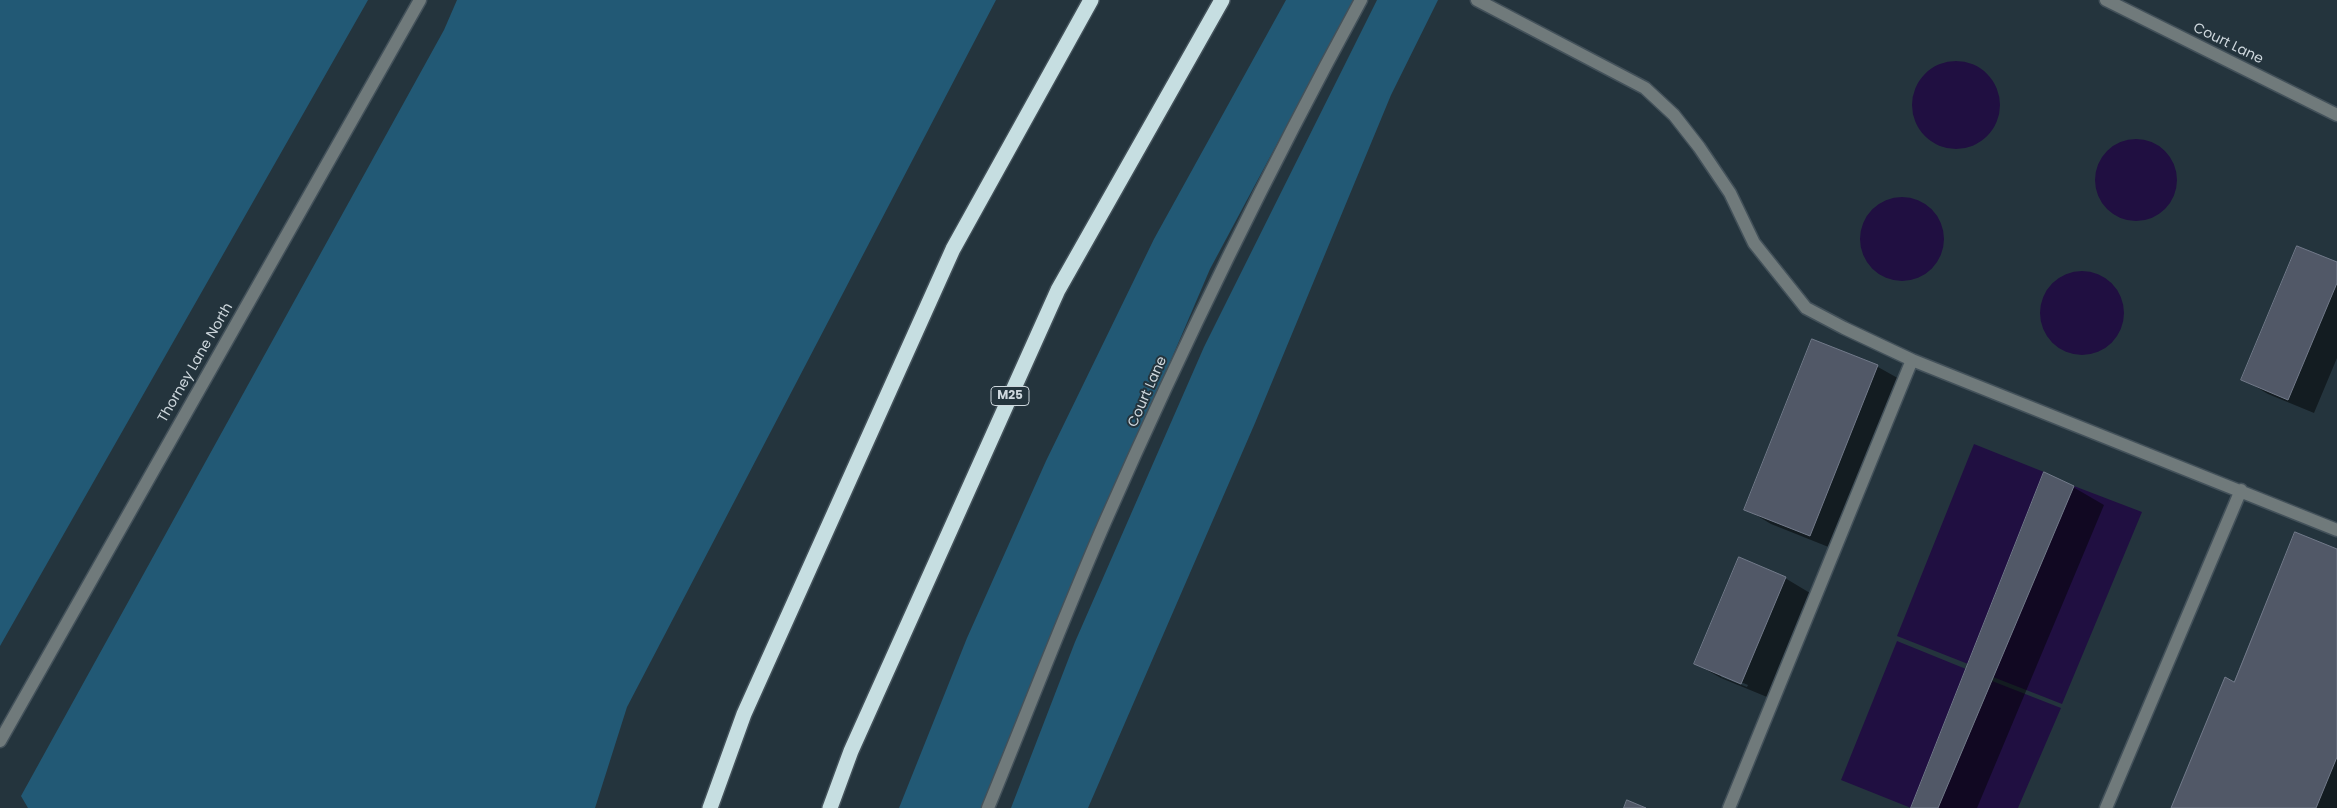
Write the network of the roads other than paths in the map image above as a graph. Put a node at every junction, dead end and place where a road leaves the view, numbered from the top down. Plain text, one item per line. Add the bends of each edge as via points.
1 (420, 0) edge
2 (1091, 0) edge
3 (1222, 0) edge
4 (1360, 0) edge
5 (1477, 0) edge
6 (2106, 0) edge
7 (2337, 115) edge
8 (1912, 360) junction
9 (2241, 490) junction
10 (2337, 530) edge
11 (0, 741) edge
12 (710, 808) edge
13 (830, 808) edge
14 (988, 808) edge
15 (1729, 808) edge
16 (2106, 808) edge

1 - 11 street, Thorney Lane North
2 - 12 highway via 953,249 744,714
3 - 13 highway, M25 via 1058,290 855,742
4 - 14 street, Court Lane via 1290,130 1211,289 1104,524
5 - 8 street via 1645,88 1674,115 1699,147 1730,193 1754,243 1806,308
6 - 7 street, Court Lane
8 - 9 street
8 - 15 street
9 - 10 street
9 - 16 street

